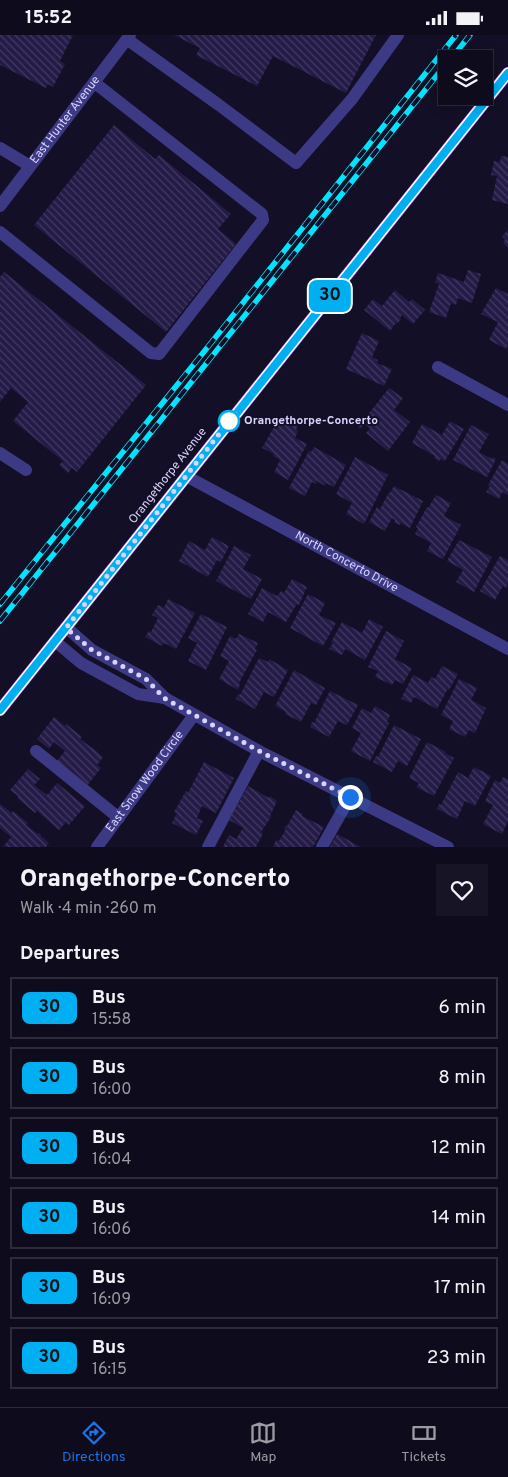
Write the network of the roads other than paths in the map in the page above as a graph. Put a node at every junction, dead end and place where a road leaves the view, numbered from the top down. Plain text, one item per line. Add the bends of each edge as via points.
1 (398, 35) edge
2 (129, 37) edge
3 (508, 73) edge
4 (94, 83) junction
5 (0, 148) edge
6 (30, 166) junction
7 (0, 206) edge
8 (0, 232) edge
9 (438, 367) dead end
10 (508, 405) edge
11 (0, 453) edge
12 (26, 470) dead end
13 (186, 476) junction
14 (66, 628) junction
15 (56, 642) junction
16 (508, 649) edge
17 (164, 698) junction
18 (0, 710) edge
19 (194, 715) junction
20 (36, 751) dead end
21 (259, 751) junction
22 (350, 797) junction
23 (119, 818) junction
24 (441, 845) edge
25 (97, 847) edge
26 (208, 847) edge
27 (322, 847) edge

1 - 2 street via 352,99 296,163
2 - 4 street, East Hunter Avenue
3 - 13 main road, Orangethorpe Avenue
4 - 6 street, East Hunter Avenue
4 - 8 street via 262,214 263,220 158,355 151,353
5 - 6 street
6 - 7 street, East Hunter Avenue
9 - 10 street
11 - 12 street
13 - 14 main road, Orangethorpe Avenue
13 - 16 street, North Concerto Drive
14 - 15 main road, Orangethorpe Avenue
14 - 17 street via 92,650 146,679
15 - 17 street via 81,663 138,693
15 - 18 main road, Orangethorpe Avenue
17 - 19 street
19 - 21 street
19 - 23 street, East Snow Wood Circle
20 - 23 street
21 - 22 street
21 - 26 street
22 - 24 street
22 - 27 street
23 - 25 street, East Snow Wood Circle

